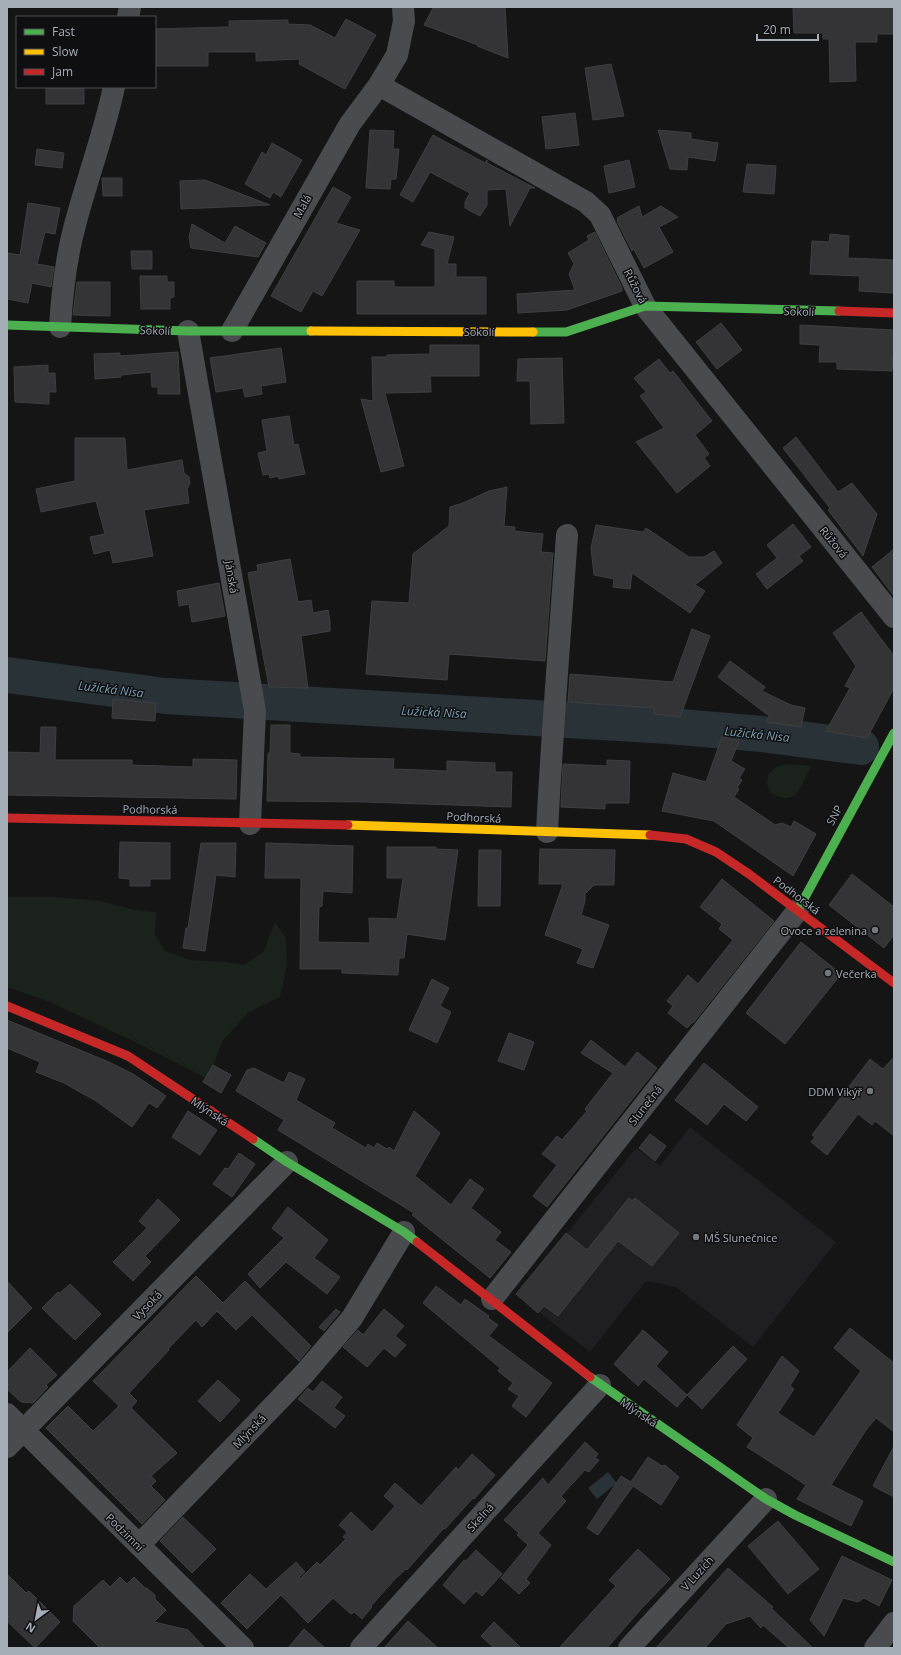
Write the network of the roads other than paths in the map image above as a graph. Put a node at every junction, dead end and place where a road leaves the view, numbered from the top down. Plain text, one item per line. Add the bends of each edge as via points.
1 (403, 7) edge
2 (379, 85) junction
3 (114, 88) edge
4 (645, 306) junction
5 (894, 314) edge
6 (7, 326) edge
7 (60, 327) junction
8 (188, 331) junction
9 (232, 332) junction
10 (567, 535) dead end
11 (894, 617) edge
12 (894, 733) edge
13 (7, 818) edge
14 (250, 824) junction
15 (548, 832) junction
16 (798, 910) junction
17 (894, 984) edge
18 (7, 1006) edge
19 (287, 1162) junction
20 (404, 1232) junction
21 (492, 1300) junction
22 (600, 1386) junction
23 (7, 1414) edge
24 (23, 1430) junction
25 (7, 1447) edge
26 (766, 1499) junction
27 (139, 1546) junction
28 (894, 1562) edge
29 (894, 1623) edge
30 (243, 1648) edge
31 (361, 1648) edge
32 (629, 1648) edge
33 (875, 1648) edge

1 - 2 street via 404,21 397,55
2 - 4 street, Růžová via 586,202 600,215
2 - 9 street, Malá via 350,124
3 - 7 street via 74,226 62,294
4 - 5 street, Sokolí
4 - 9 street, Sokolí via 566,332
4 - 11 street, Růžová
6 - 7 street, Sokolí
7 - 8 street, Sokolí
8 - 9 street, Sokolí
8 - 14 street, Jánská via 255,711
10 - 15 street via 552,730
12 - 16 street, SNP
13 - 14 street, Podhorská
14 - 15 street, Podhorská via 418,826
15 - 16 street, Podhorská via 616,833 686,839 721,856
16 - 17 street, Podhorská
16 - 21 street, Slunečná
18 - 19 street, Mlýnská via 128,1056
19 - 20 street, Mlýnská
19 - 24 street, Vysoká
20 - 21 street, Mlýnská
20 - 27 street, Mlýnská via 347,1323 304,1374
21 - 22 street, Mlýnská
22 - 26 street, Mlýnská
22 - 31 street, Skelná
23 - 24 street, Podzimní
24 - 25 street, Vysoká
24 - 27 street, Podzimní
26 - 28 street, Mlýnská
26 - 32 street, V Luzích
27 - 30 street, Podzimní
29 - 33 street

